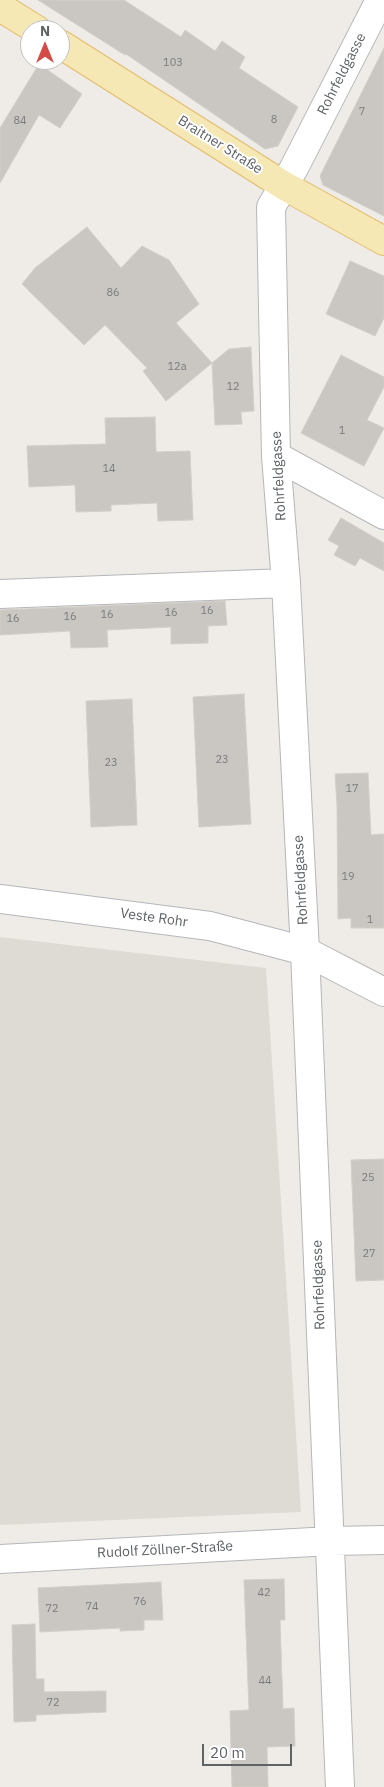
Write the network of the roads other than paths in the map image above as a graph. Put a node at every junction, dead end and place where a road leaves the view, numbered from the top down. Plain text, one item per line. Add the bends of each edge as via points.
1 (380, 0) edge
2 (0, 6) edge
3 (22, 20) edge
4 (70, 50) edge
5 (283, 185) junction
6 (384, 241) edge
7 (276, 456) junction
8 (384, 515) edge
9 (286, 583) junction
10 (0, 594) edge
11 (0, 899) edge
12 (305, 951) junction
13 (384, 992) edge
14 (384, 1540) edge
15 (330, 1541) junction
16 (0, 1559) edge
17 (340, 1787) edge

1 - 5 street, Rohrfeldgasse
2 - 3 main road
4 - 5 main road, Braitner Straße
5 - 6 main road, Braitner Straße
5 - 7 street, Rohrfeldgasse via 271,207
7 - 8 street
7 - 9 street, Rohrfeldgasse
9 - 10 street
9 - 12 street, Rohrfeldgasse
11 - 12 street, Veste Rohr via 210,926
12 - 13 street, Veste Rohr
12 - 15 street, Rohrfeldgasse
14 - 15 street, Rudolf Zöllner-Straße
15 - 16 street, Rudolf Zöllner-Straße
15 - 17 street, Rohrfeldgasse

